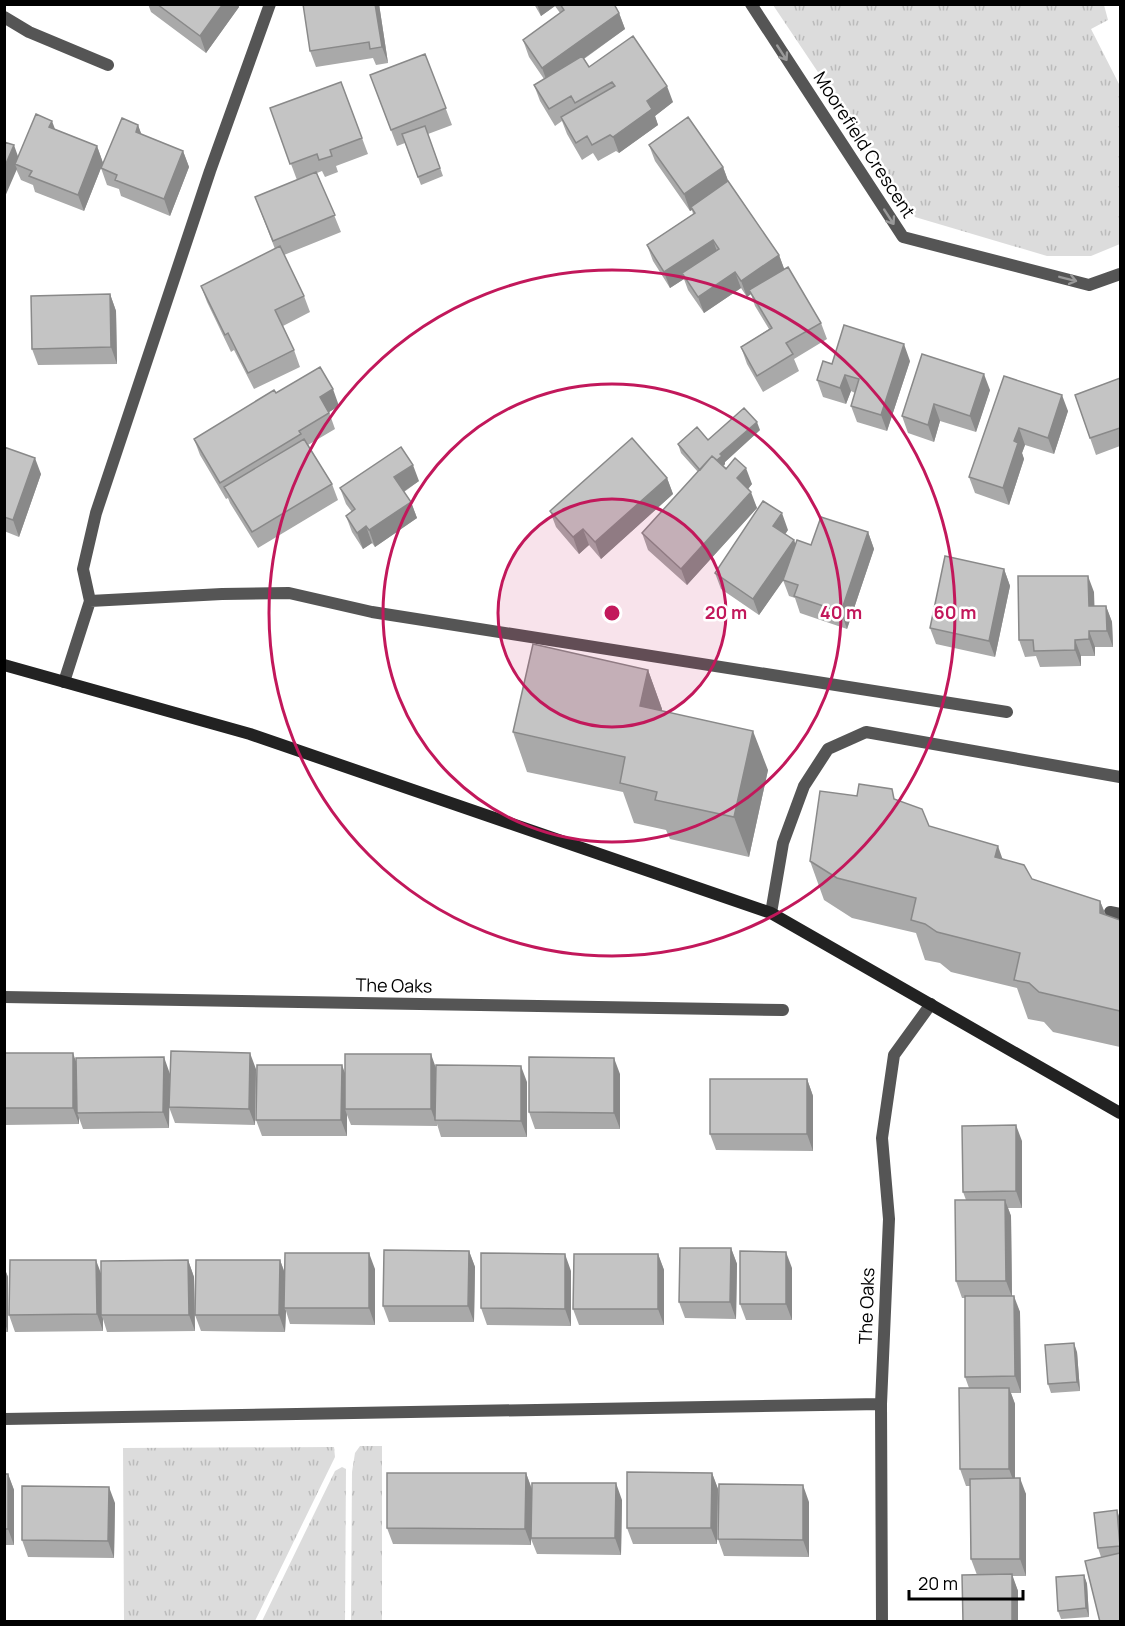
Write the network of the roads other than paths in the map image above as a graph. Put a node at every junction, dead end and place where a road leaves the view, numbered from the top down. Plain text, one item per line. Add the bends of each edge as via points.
1 (270, 4) edge
2 (750, 4) edge
3 (4, 17) edge
4 (108, 65) dead end
5 (1120, 274) edge
6 (90, 601) junction
7 (4, 665) edge
8 (64, 682) junction
9 (1007, 712) dead end
10 (1120, 777) edge
11 (771, 913) junction
12 (4, 998) edge
13 (931, 1004) junction
14 (783, 1010) dead end
15 (1120, 1113) edge
16 (881, 1404) junction
17 (4, 1419) edge
18 (882, 1622) edge

1 - 6 street via 96,513 83,569
2 -> 5 street, Moorefield Crescent via 903,237 1089,285
3 - 4 street via 29,32
6 - 8 street
6 - 9 street via 289,593 372,612
7 - 8 street
8 - 11 street via 250,734
10 - 11 street via 866,732 828,749 804,786 783,843
11 - 13 street
12 - 14 street, The Oaks
13 - 15 street
13 - 16 street, The Oaks via 894,1055 882,1138 889,1219
16 - 17 street
16 - 18 street, The Oaks

